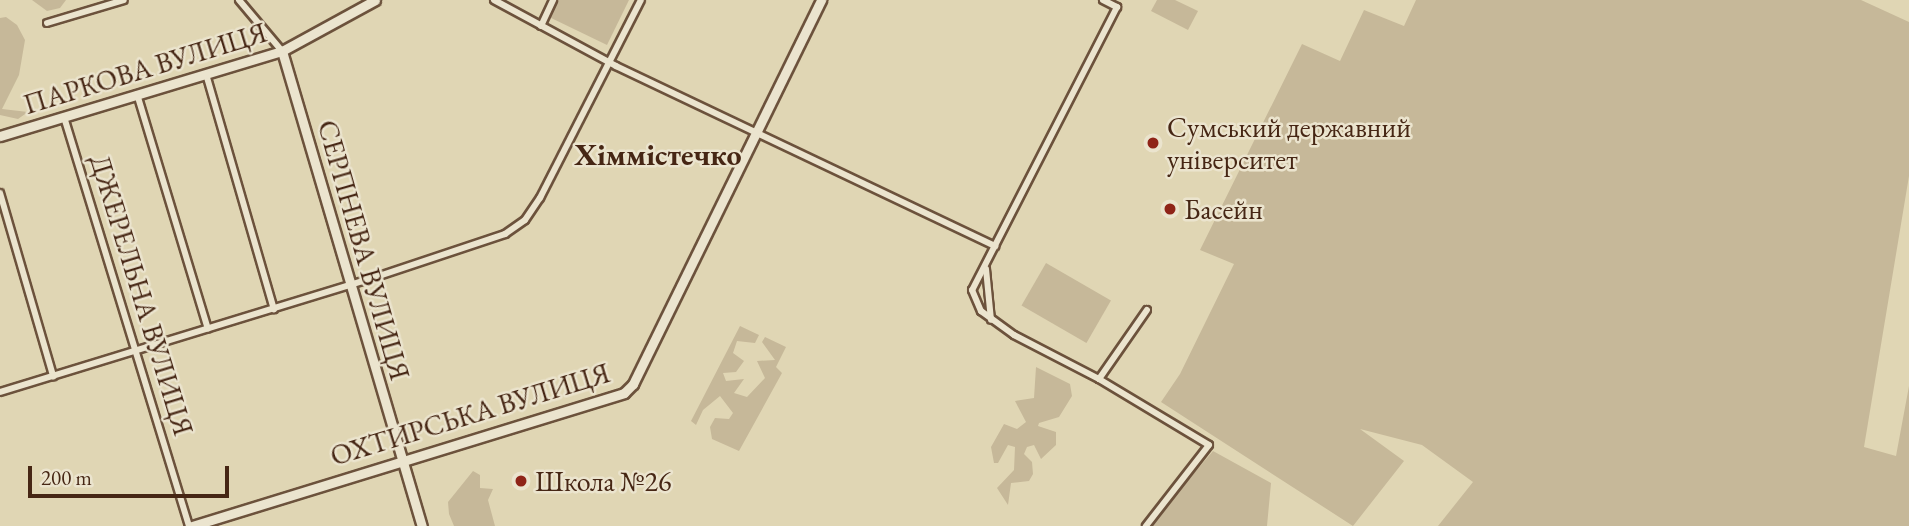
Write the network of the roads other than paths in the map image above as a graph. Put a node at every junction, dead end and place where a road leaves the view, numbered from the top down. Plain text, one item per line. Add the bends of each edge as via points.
1 (124, 0) edge
2 (239, 0) edge
3 (375, 0) edge
4 (494, 0) edge
5 (553, 0) edge
6 (641, 0) edge
7 (821, 0) edge
8 (1103, 0) edge
9 (47, 23) dead end
10 (541, 26) junction
11 (282, 51) junction
12 (611, 63) junction
13 (205, 74) junction
14 (137, 94) junction
15 (64, 117) junction
16 (757, 130) junction
17 (0, 136) edge
18 (0, 193) edge
19 (995, 246) junction
20 (986, 267) junction
21 (350, 285) junction
22 (274, 309) junction
23 (1147, 310) dead end
24 (991, 320) junction
25 (208, 329) junction
26 (134, 352) junction
27 (53, 376) junction
28 (1099, 379) junction
29 (0, 392) edge
30 (403, 459) junction
31 (190, 526) edge
32 (422, 526) edge
33 (1146, 526) edge

1 - 9 street
2 - 11 street, СЕРПНЕВА ВУЛИЦЯ
3 - 11 main road, ПАРКОВА ВУЛИЦЯ
4 - 10 street
5 - 10 street
6 - 12 street
7 - 16 main road, ОХТИРСЬКА ВУЛИЦЯ
8 - 19 street via 1117,7
10 - 12 street
11 - 13 main road, ПАРКОВА ВУЛИЦЯ
11 - 21 main road, СЕРПНЕВА ВУЛИЦЯ
12 - 16 street
12 - 21 street via 564,157 525,220 492,239
13 - 14 main road, ПАРКОВА ВУЛИЦЯ
13 - 22 street
14 - 15 main road, ПАРКОВА ВУЛИЦЯ
14 - 25 street
15 - 17 main road, ПАРКОВА ВУЛИЦЯ
15 - 26 street, ДЖЕРЕЛЬНА ВУЛИЦЯ
16 - 19 street
16 - 30 main road, ОХТИРСЬКА ВУЛИЦЯ via 633,384 624,393
18 - 27 street
19 - 20 street
20 - 24 street
20 - 24 street via 972,290 975,303
21 - 22 street
21 - 30 main road, СЕРПНЕВА ВУЛИЦЯ
22 - 25 street
23 - 28 street
24 - 28 street
25 - 26 street
26 - 27 street
26 - 31 street, ДЖЕРЕЛЬНА ВУЛИЦЯ via 165,436
27 - 29 street
28 - 33 street via 1209,445
30 - 31 main road, ОХТИРСЬКА ВУЛИЦЯ
30 - 32 main road, СЕРПНЕВА ВУЛИЦЯ

